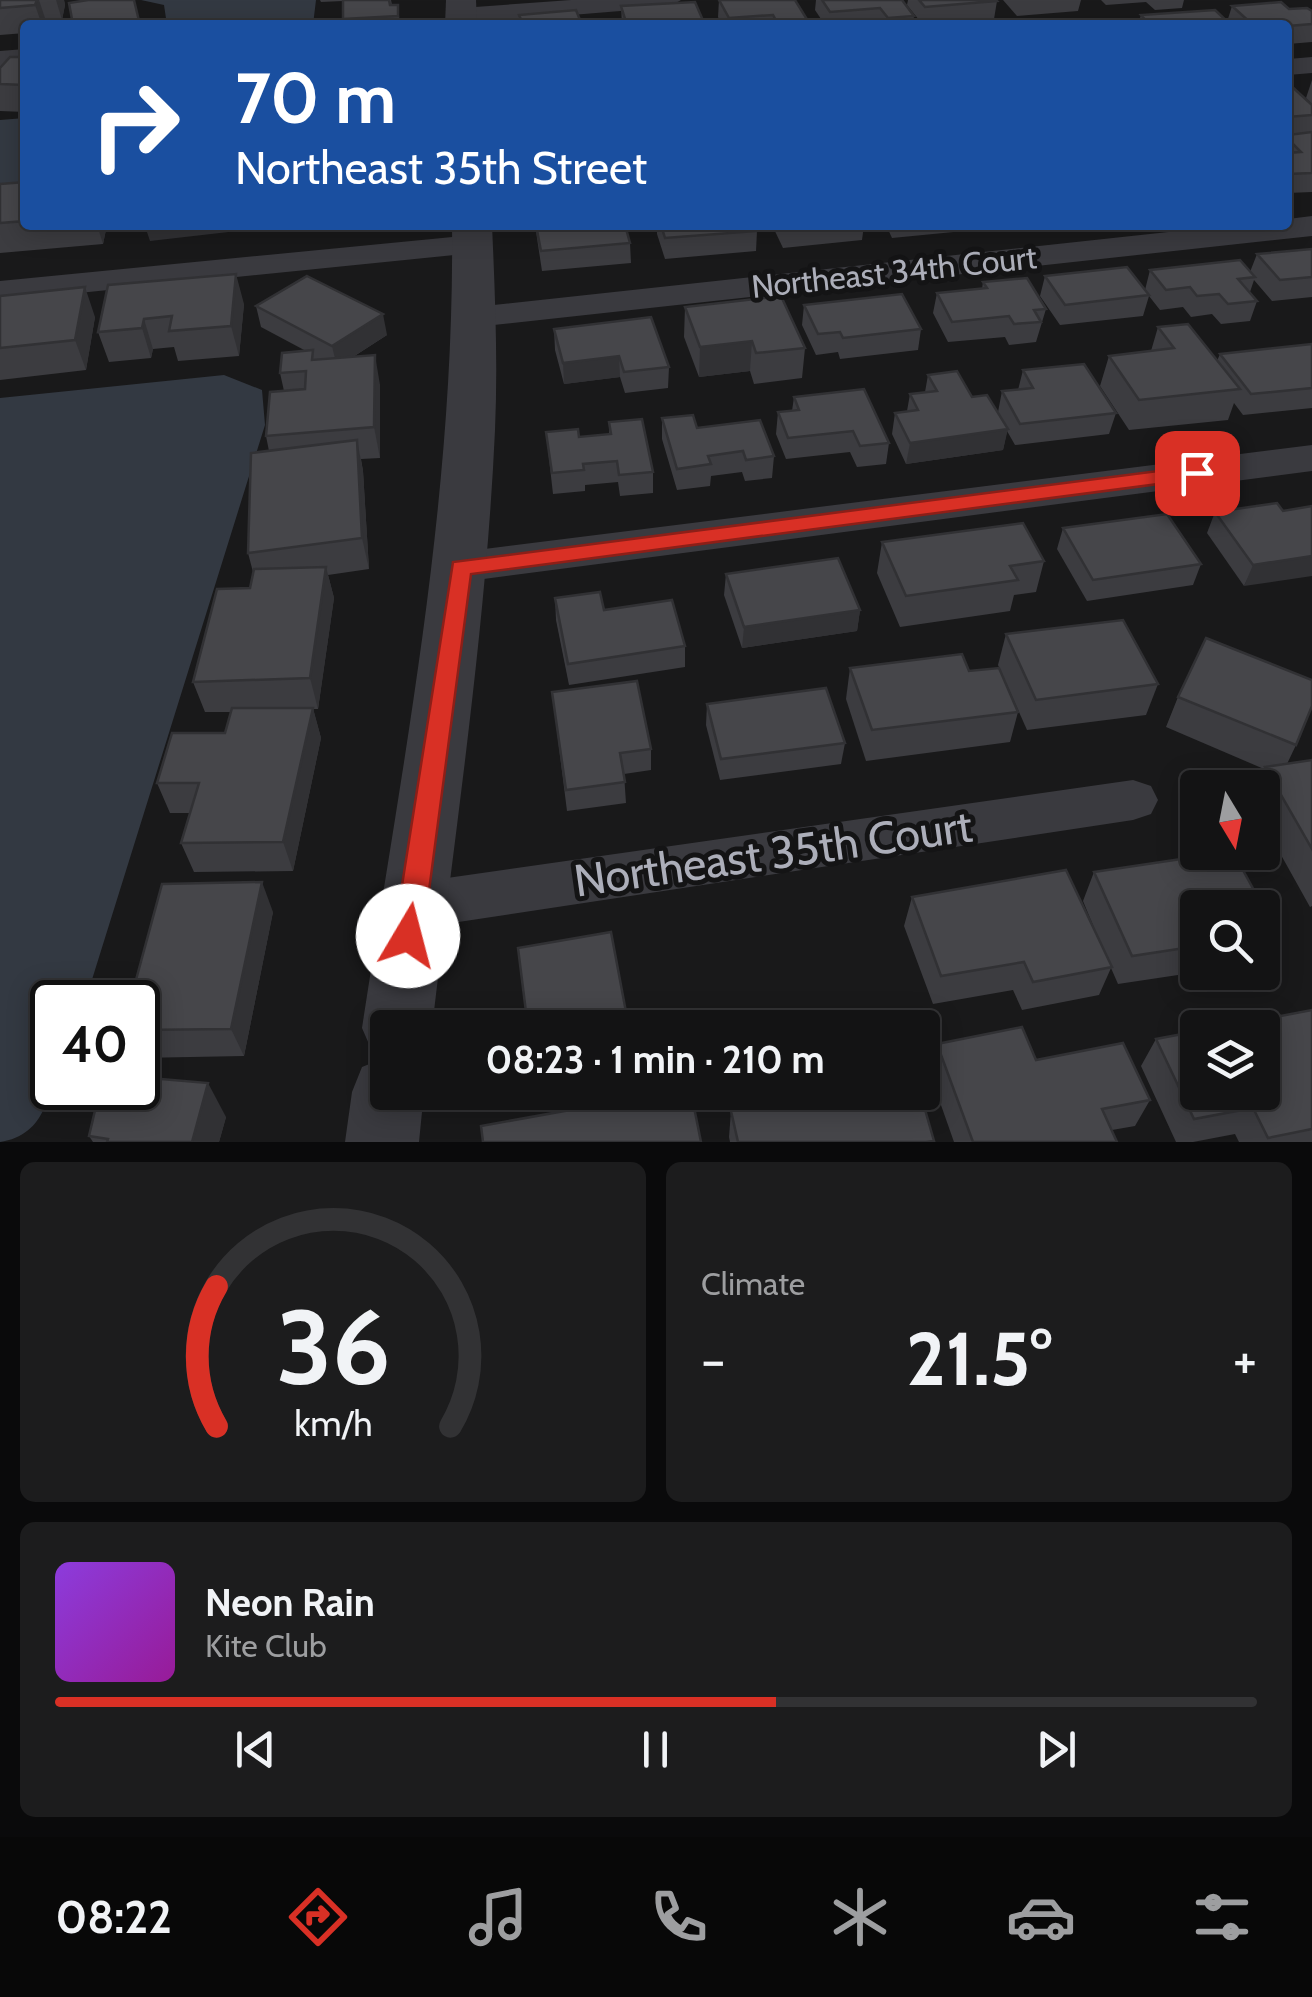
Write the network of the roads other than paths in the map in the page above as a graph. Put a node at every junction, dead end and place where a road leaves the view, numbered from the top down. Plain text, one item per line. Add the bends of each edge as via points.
1 (669, 0) edge
2 (461, 14) edge
3 (1275, 230) edge
4 (473, 235) edge
5 (0, 291) edge
6 (475, 317) junction
7 (1312, 458) edge
8 (461, 567) junction
9 (1133, 800) dead end
10 (412, 906) junction
11 (398, 1010) edge
12 (386, 1110) edge
13 (382, 1142) edge

1 - 2 street
3 - 6 street, Northeast 34th Court
4 - 5 street
4 - 6 street
6 - 8 street
7 - 8 street
8 - 10 street
9 - 10 street, Northeast 35th Court
10 - 11 street
12 - 13 street

